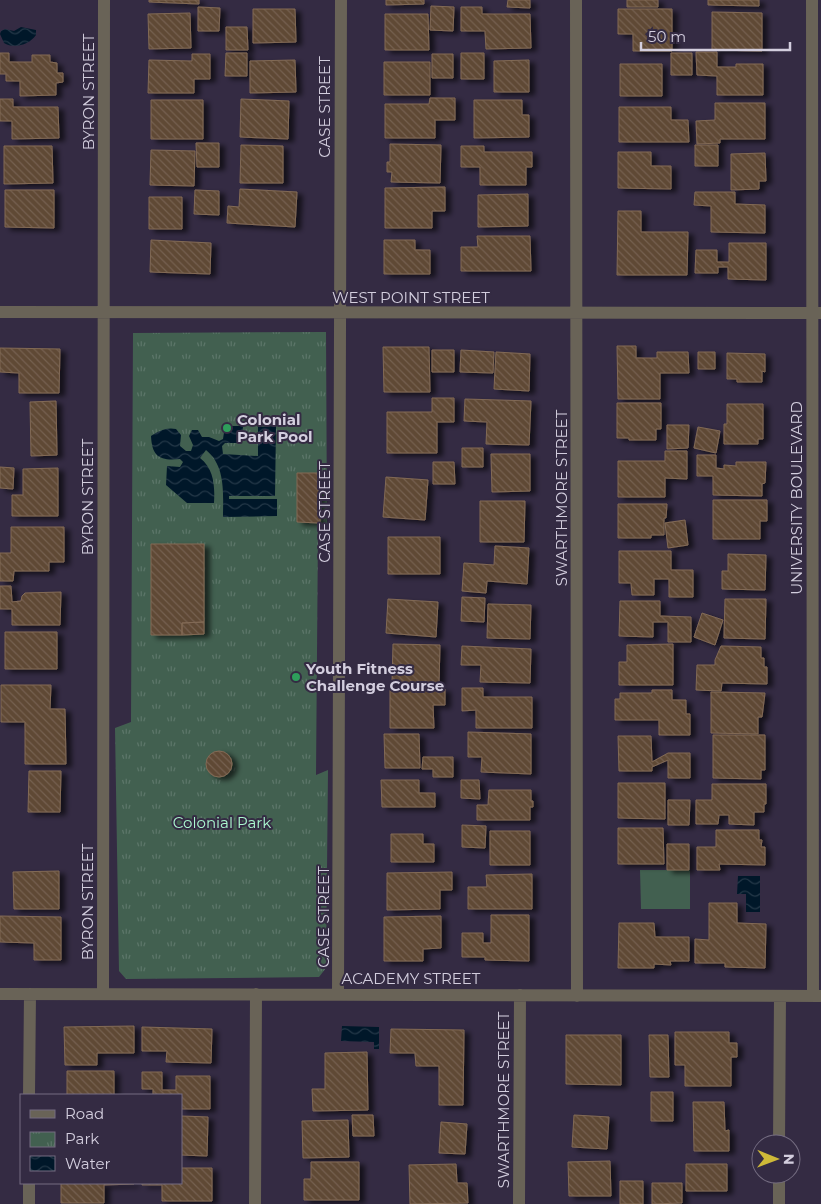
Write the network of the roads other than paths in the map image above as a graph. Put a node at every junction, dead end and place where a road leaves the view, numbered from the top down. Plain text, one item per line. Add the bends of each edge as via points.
1 (104, 0) edge
2 (341, 0) edge
3 (576, 0) edge
4 (812, 0) edge
5 (0, 312) edge
6 (104, 312) junction
7 (340, 313) junction
8 (576, 313) junction
9 (817, 313) edge
10 (0, 994) edge
11 (30, 994) junction
12 (103, 994) junction
13 (256, 994) junction
14 (338, 994) junction
15 (520, 996) junction
16 (578, 996) junction
17 (780, 996) junction
18 (817, 996) edge
19 (29, 1094) edge
20 (779, 1134) edge
21 (29, 1184) edge
22 (779, 1184) edge
23 (29, 1204) edge
24 (255, 1204) edge
25 (519, 1204) edge
26 (779, 1204) edge

1 - 6 street, BYRON STREET
2 - 7 street, CASE STREET
3 - 8 street, SWARTHMORE STREET
4 - 9 street, UNIVERSITY BOULEVARD
5 - 6 street, WEST POINT STREET
6 - 7 street, WEST POINT STREET
6 - 12 street, BYRON STREET
7 - 8 street, WEST POINT STREET
7 - 14 street, CASE STREET
8 - 9 street, WEST POINT STREET
8 - 16 street, SWARTHMORE STREET
9 - 18 street, UNIVERSITY BOULEVARD
10 - 11 street, ACADEMY STREET
11 - 12 street, ACADEMY STREET
11 - 19 street
12 - 13 street, ACADEMY STREET
13 - 14 street, ACADEMY STREET
13 - 24 street
14 - 15 street, ACADEMY STREET
15 - 16 street, ACADEMY STREET
15 - 25 street, SWARTHMORE STREET
16 - 17 street, ACADEMY STREET
17 - 18 street, ACADEMY STREET
17 - 20 street
21 - 23 street
22 - 26 street

